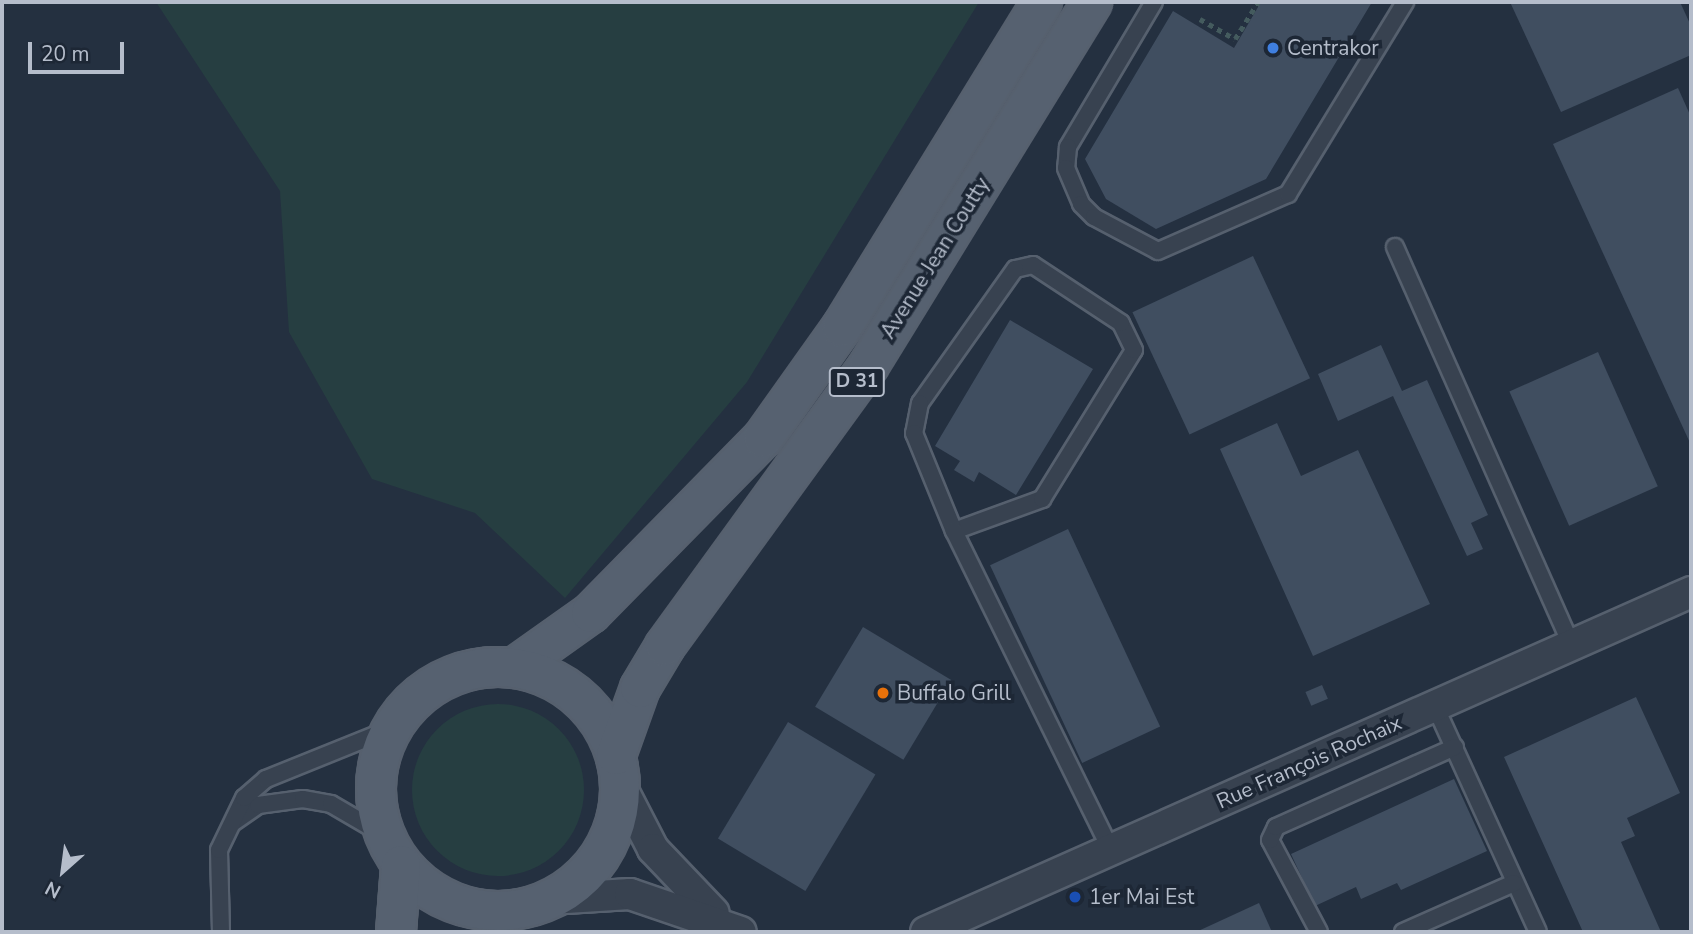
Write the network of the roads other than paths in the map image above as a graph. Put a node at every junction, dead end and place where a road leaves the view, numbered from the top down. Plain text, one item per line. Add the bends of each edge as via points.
1 (1042, 2) edge
2 (1092, 2) edge
3 (1154, 2) edge
4 (1405, 2) edge
5 (1395, 247) dead end
6 (954, 531) junction
7 (1691, 592) edge
8 (1571, 644) junction
9 (515, 667) junction
10 (1435, 706) junction
11 (390, 729) junction
12 (1455, 747) junction
13 (618, 770) junction
14 (229, 825) junction
15 (1110, 848) junction
16 (393, 850) junction
17 (1514, 883) junction
18 (523, 914) edge
19 (733, 927) edge
20 (221, 932) edge
21 (396, 932) edge
22 (926, 932) edge
23 (1319, 932) edge
24 (1403, 932) edge
25 (1538, 932) edge

1 - 9 main road, Avenue Jean Coutty / D 31 via 842,327 763,438 591,613
2 - 13 main road, Avenue Jean Coutty / D 31 via 862,375 665,646 640,688
3 - 4 lane via 1068,147 1071,187 1094,217 1157,251 1284,197
5 - 8 lane
6 - 6 lane via 914,433 920,402 1015,269 1033,265 1121,323 1134,350 1042,499
6 - 15 lane
7 - 8 street, Rue François Rochaix
8 - 10 street, Rue François Rochaix
9 - 11 main road via 478,668 443,679 413,700
9 - 13 main road via 549,677 578,696 601,723
10 - 12 lane
10 - 15 street, Rue François Rochaix
11 - 14 lane via 266,779 244,798
11 - 16 main road via 376,775
12 - 17 lane
12 - 23 lane via 1276,827 1270,840
13 - 18 main road via 616,820 603,852 580,880
13 - 19 street via 653,849
14 - 16 lane via 258,804 303,799 331,804
14 - 20 lane via 215,880
15 - 22 street, Rue François Rochaix
16 - 18 main road via 454,903
16 - 21 main road
17 - 24 lane
17 - 25 lane
18 - 19 street via 630,894

